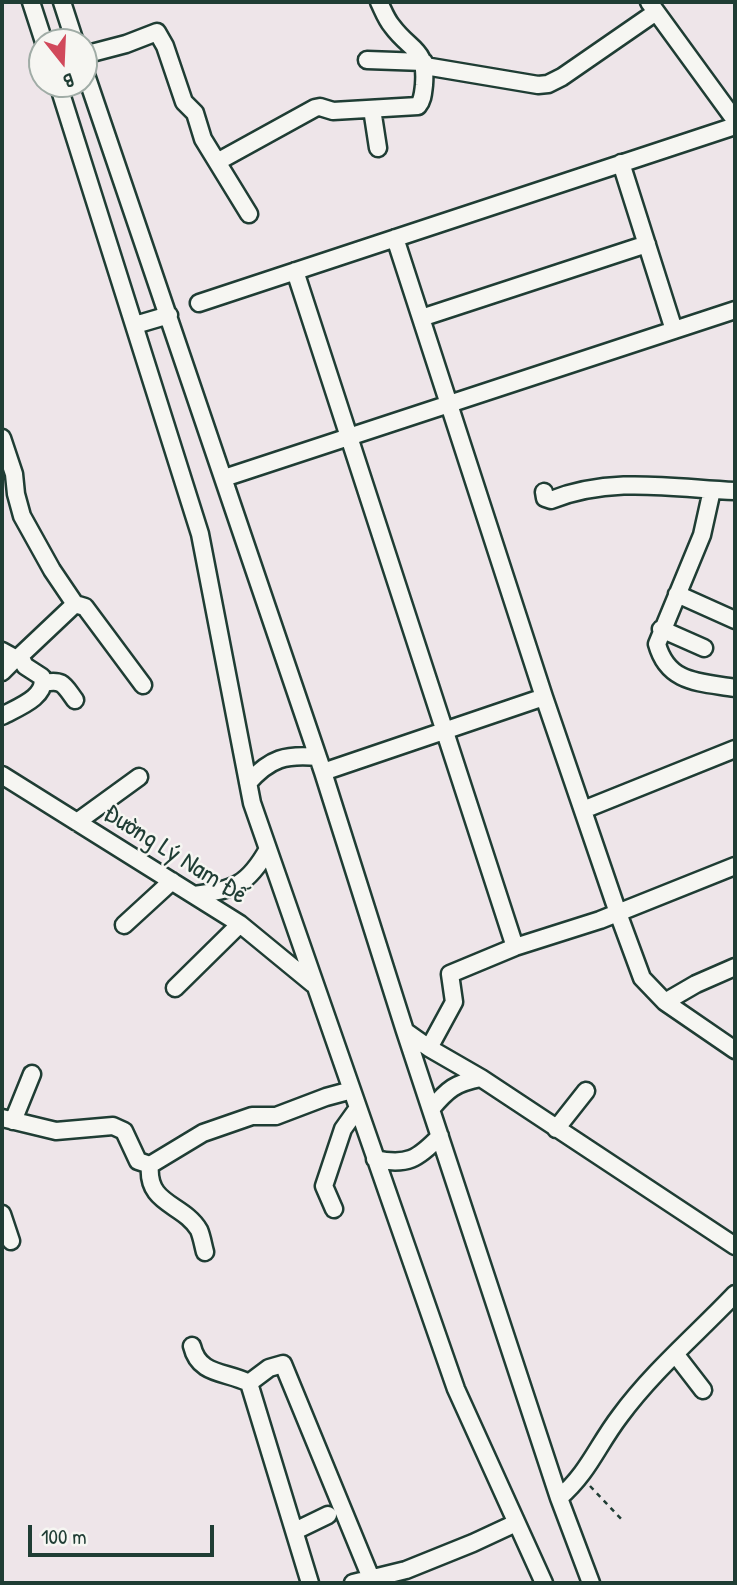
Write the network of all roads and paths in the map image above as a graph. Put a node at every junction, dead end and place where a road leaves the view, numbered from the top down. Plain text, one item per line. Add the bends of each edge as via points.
1 (31, 2) edge
2 (62, 2) edge
3 (379, 2) edge
4 (652, 7) edge
5 (39, 28) edge
6 (70, 28) edge
7 (98, 51) edge
8 (367, 60) dead end
9 (424, 64) junction
10 (62, 98) edge
11 (94, 98) edge
12 (372, 109) junction
13 (735, 120) edge
14 (735, 126) edge
15 (378, 148) dead end
16 (217, 162) junction
17 (621, 163) junction
18 (248, 214) dead end
19 (395, 238) junction
20 (647, 244) junction
21 (295, 271) junction
22 (199, 303) dead end
23 (735, 310) edge
24 (169, 315) junction
25 (421, 318) junction
26 (135, 325) junction
27 (674, 330) junction
28 (450, 403) junction
29 (348, 437) junction
30 (2, 438) edge
31 (224, 478) junction
32 (712, 490) junction
33 (735, 491) edge
34 (544, 492) dead end
35 (677, 594) junction
36 (75, 604) junction
37 (735, 620) edge
38 (662, 629) junction
39 (704, 648) dead end
40 (13, 657) edge
41 (2, 672) edge
42 (44, 683) junction
43 (143, 685) dead end
44 (734, 685) edge
45 (544, 697) junction
46 (75, 699) dead end
47 (2, 716) edge
48 (445, 730) junction
49 (735, 749) edge
50 (321, 765) junction
51 (2, 775) edge
52 (139, 777) dead end
53 (248, 783) junction
54 (583, 810) junction
55 (77, 822) junction
56 (268, 849) junction
57 (735, 866) edge
58 (172, 881) junction
59 (194, 895) junction
60 (618, 913) junction
61 (240, 924) junction
62 (124, 925) dead end
63 (514, 947) junction
64 (735, 967) edge
65 (315, 986) junction
66 (175, 988) dead end
67 (665, 1002) junction
68 (405, 1031) junction
69 (429, 1048) junction
70 (735, 1050) edge
71 (32, 1074) dead end
72 (481, 1078) junction
73 (352, 1090) junction
74 (586, 1091) dead end
75 (358, 1108) junction
76 (431, 1109) junction
77 (7, 1120) edge
78 (556, 1129) junction
79 (440, 1136) junction
80 (375, 1159) junction
81 (150, 1165) junction
82 (334, 1209) dead end
83 (2, 1214) edge
84 (11, 1241) dead end
85 (735, 1246) edge
86 (205, 1252) dead end
87 (735, 1294) edge
88 (192, 1346) dead end
89 (676, 1355) junction
90 (249, 1383) junction
91 (703, 1390) dead end
92 (582, 1477) junction
93 (559, 1498) junction
94 (328, 1515) dead end
95 (624, 1522) dead end
96 (516, 1523) junction
97 (295, 1531) junction
98 (407, 1577) edge
99 (372, 1581) edge
100 (310, 1583) edge
101 (353, 1583) edge
102 (544, 1583) edge
103 (591, 1583) edge

1 - 5 street
2 - 6 street
3 - 9 street via 392,27
4 - 9 street via 562,78 548,84
4 - 13 street
7 - 16 street via 157,32 184,102 195,113
8 - 9 street
9 - 12 street via 418,106
10 - 26 street
11 - 24 street
12 - 15 street
12 - 16 street via 320,107 304,111
14 - 17 street
16 - 18 street
17 - 19 street
17 - 20 street
19 - 21 street
19 - 25 street
20 - 25 street
20 - 27 street
21 - 22 street
21 - 29 street
23 - 27 street
24 - 26 street
24 - 31 street
25 - 28 street
26 - 53 street via 200,534
27 - 28 street
28 - 29 street
28 - 45 street
29 - 31 street
29 - 48 street
30 - 36 street via 22,516
31 - 50 street
32 - 33 street
32 - 34 street via 623,484 551,500
32 - 35 street via 702,535
35 - 37 street
35 - 38 street
36 - 40 street via 20,656
36 - 43 street via 85,607
38 - 39 street
38 - 44 street via 657,644 669,669 695,681
40 - 41 street
40 - 42 street
42 - 46 street via 61,682
42 - 47 street via 30,701
45 - 48 street
45 - 54 street
48 - 50 street
48 - 63 street
49 - 54 street
50 - 53 street via 298,755 283,758 269,763
50 - 68 street
51 - 55 street, Đường Lý Nam Đế
52 - 55 street
53 - 56 street
54 - 60 street
55 - 58 street, Đường Lý Nam Đế
56 - 59 street via 245,881 231,889
56 - 65 street
57 - 60 street
58 - 59 street, Đường Lý Nam Đế
58 - 62 street
59 - 61 street, Đường Lý Nam Đế
60 - 63 street
60 - 67 street via 642,978
61 - 65 street, Đường Lý Nam Đế
61 - 66 street
63 - 69 street via 450,974 454,1002
64 - 67 street
65 - 73 street
67 - 70 street
68 - 69 street
68 - 76 street
69 - 72 street
71 - 77 street
72 - 76 street via 449,1089
72 - 78 street
73 - 75 street
73 - 81 street via 276,1116 252,1116 203,1133
74 - 78 street
75 - 80 street
75 - 82 street via 343,1129 324,1186
76 - 79 street
77 - 81 street via 56,1131 113,1126 124,1131 138,1161
78 - 85 street
79 - 80 street via 414,1158 402,1162
79 - 93 street
80 - 96 street via 456,1390
81 - 86 street via 153,1189 198,1229
83 - 84 street
87 - 89 street
88 - 90 street via 202,1365
89 - 91 street
89 - 92 street via 620,1415
90 - 97 street
90 - 99 street via 283,1364
92 - 93 street
92 - 95 path
93 - 103 street
94 - 97 street
96 - 98 street
96 - 102 street
97 - 100 street
98 - 99 street
99 - 101 street

